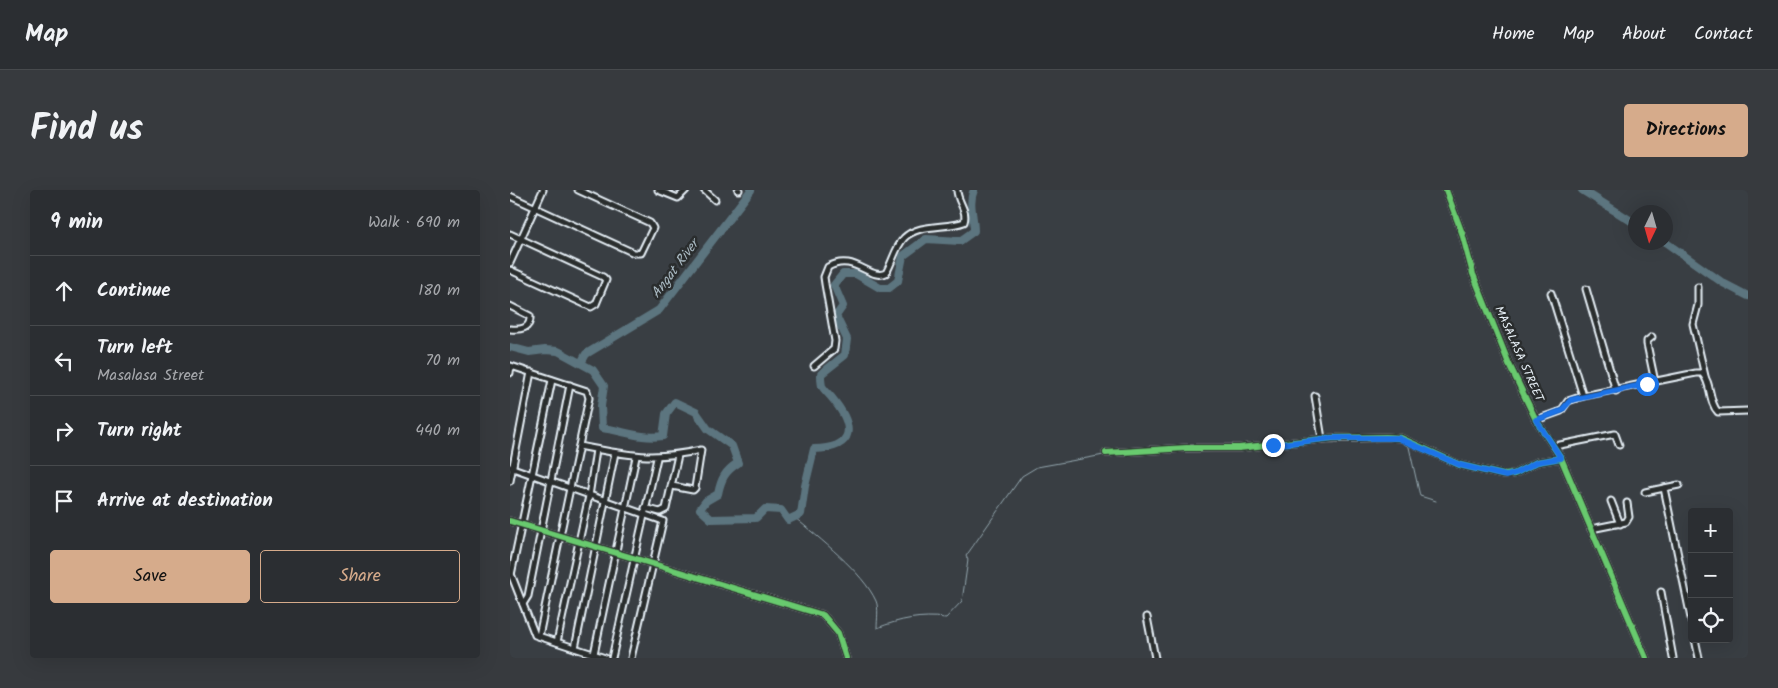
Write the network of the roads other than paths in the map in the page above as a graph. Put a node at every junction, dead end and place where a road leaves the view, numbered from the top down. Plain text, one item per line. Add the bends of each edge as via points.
1 (543, 190) edge
2 (578, 190) edge
3 (658, 190) edge
4 (686, 190) edge
5 (704, 190) edge
6 (957, 190) edge
7 (1446, 190) edge
8 (510, 196) edge
9 (715, 200) dead end
10 (536, 207) junction
11 (510, 234) edge
12 (522, 240) junction
13 (510, 263) edge
14 (510, 270) edge
15 (1698, 287) dead end
16 (1586, 289) dead end
17 (1551, 293) dead end
18 (510, 306) edge
19 (510, 330) edge
20 (1652, 337) dead end
21 (814, 366) dead end
22 (531, 372) junction
23 (510, 373) edge
24 (1705, 376) junction
25 (552, 380) junction
26 (1655, 382) junction
27 (570, 385) junction
28 (1616, 391) junction
29 (1315, 396) dead end
30 (1583, 396) junction
31 (1748, 411) edge
32 (1536, 420) junction
33 (1322, 439) junction
34 (1619, 445) dead end
35 (578, 446) junction
36 (1555, 446) junction
37 (596, 450) junction
38 (615, 453) junction
39 (1106, 453) dead end
40 (678, 455) junction
41 (636, 457) junction
42 (656, 458) junction
43 (1561, 458) junction
44 (511, 468) edge
45 (532, 476) junction
46 (510, 481) edge
47 (550, 482) junction
48 (1679, 485) dead end
49 (672, 486) junction
50 (1664, 488) junction
51 (570, 489) junction
52 (1645, 492) dead end
53 (589, 496) junction
54 (1611, 501) dead end
55 (606, 502) junction
56 (1627, 503) dead end
57 (645, 508) junction
58 (625, 509) junction
59 (644, 515) junction
60 (510, 521) edge
61 (523, 524) junction
62 (1620, 524) junction
63 (1591, 529) junction
64 (541, 530) junction
65 (560, 536) junction
66 (579, 541) junction
67 (596, 546) junction
68 (616, 552) junction
69 (634, 558) junction
70 (654, 564) junction
71 (511, 573) edge
72 (1661, 592) dead end
73 (523, 604) junction
74 (1688, 604) edge
75 (1147, 616) dead end
76 (539, 636) junction
77 (557, 642) junction
78 (1696, 643) edge
79 (575, 648) junction
80 (594, 654) junction
81 (605, 658) edge
82 (612, 658) edge
83 (632, 658) edge
84 (846, 658) edge
85 (1154, 658) edge
86 (1646, 658) edge
87 (1673, 658) edge
88 (1699, 658) edge

1 - 10 street
2 - 10 street via 650,223 653,228 641,252 634,253
3 - 4 street via 678,198
5 - 9 street
6 - 21 street via 957,199 965,212 964,222 928,228 905,237 886,273 878,274 850,262 828,268 824,277 834,349
7 - 32 street, MASALASA STREET via 1473,274
8 - 10 street
10 - 12 street
11 - 12 street
12 - 13 street
12 - 14 street via 606,280 596,304 591,307
15 - 24 street via 1693,324
16 - 28 street
17 - 30 street
18 - 19 street via 530,316 530,320 522,330
20 - 26 street via 1647,344
22 - 23 street via 511,366
22 - 25 street
22 - 44 street
24 - 26 street via 1696,373
24 - 31 street via 1716,410 1721,413
25 - 27 street
25 - 45 street
26 - 28 street
27 - 35 street via 587,391 589,398
27 - 47 street
28 - 30 street
29 - 33 street
30 - 32 street via 1568,401 1561,411
32 - 36 street, MASALASA STREET
33 - 39 street via 1239,448 1171,446
33 - 43 street via 1398,438 1460,465 1506,476 1537,462
34 - 36 street via 1615,434
35 - 37 street
35 - 51 street
36 - 43 street, MASALASA STREET
37 - 38 street
37 - 53 street
38 - 41 street
38 - 55 street
40 - 42 street
40 - 49 street
40 - 49 street via 701,450 695,488
41 - 42 street
41 - 58 street
42 - 57 street
43 - 63 street, MASALASA STREET
44 - 45 street
44 - 46 street
45 - 47 street
45 - 61 street
47 - 51 street
47 - 64 street
48 - 50 street
49 - 57 street via 664,512
50 - 52 street
50 - 74 street
51 - 53 street
51 - 65 street
53 - 55 street
53 - 66 street
54 - 62 street
55 - 58 street
55 - 67 street
56 - 62 street via 1628,521
57 - 59 street
58 - 59 street
58 - 68 street
59 - 69 street
59 - 70 street via 664,521
60 - 61 street
61 - 64 street
61 - 71 street
62 - 63 street
63 - 86 street, MASALASA STREET
64 - 65 street
64 - 73 street via 528,596
65 - 66 street
65 - 76 street
66 - 67 street
66 - 77 street
67 - 68 street
67 - 79 street
68 - 69 street
68 - 80 street
69 - 70 street
69 - 82 street
70 - 83 street
70 - 84 street via 823,615 838,633
71 - 73 street
72 - 87 street
73 - 76 street via 535,634
75 - 85 street
76 - 77 street
77 - 79 street
78 - 88 street
79 - 80 street
80 - 81 street

